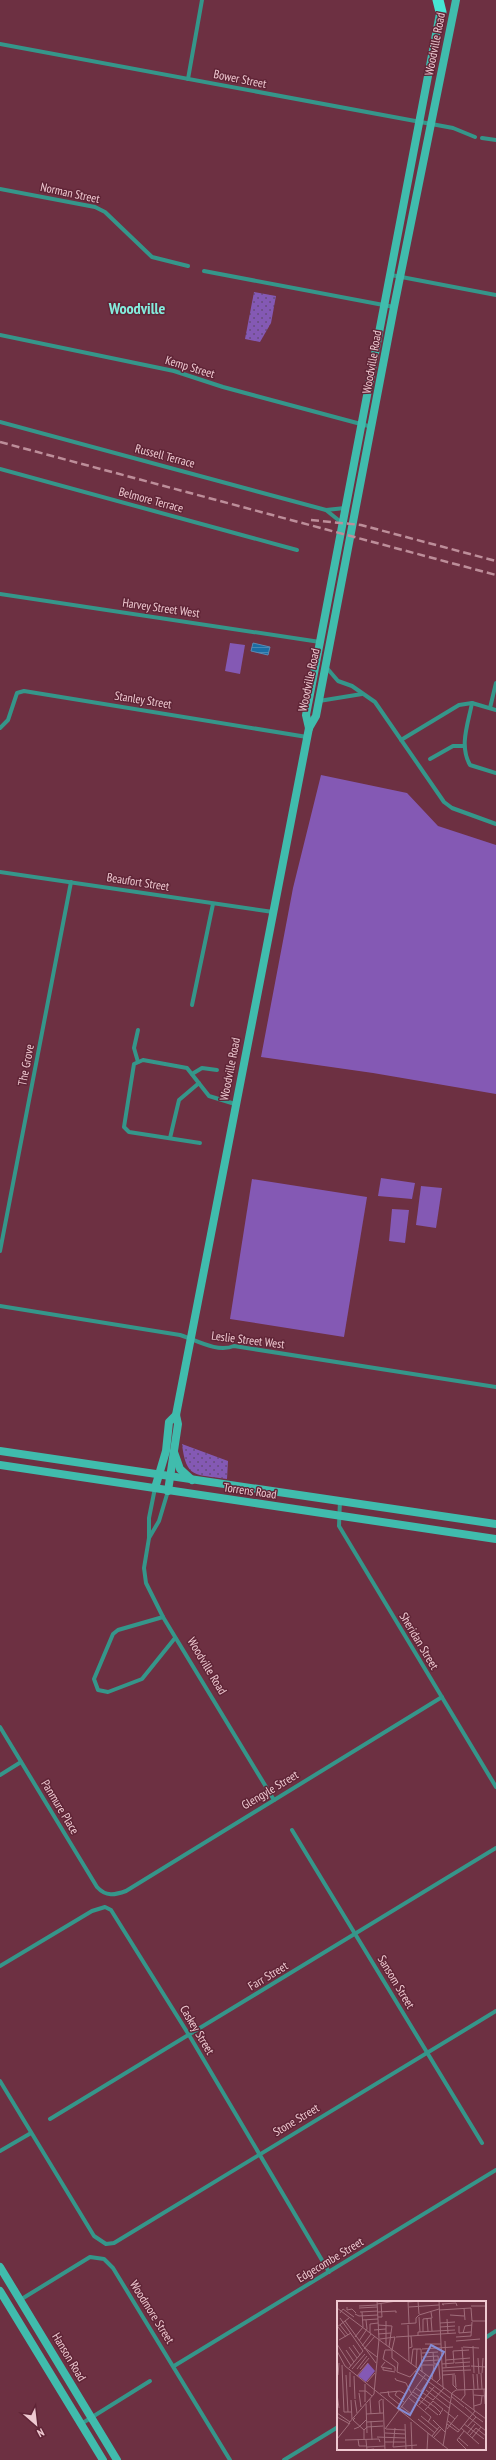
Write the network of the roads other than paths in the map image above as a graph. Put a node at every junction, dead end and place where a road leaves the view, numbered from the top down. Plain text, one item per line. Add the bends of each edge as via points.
1 (202, 0) edge
2 (438, 0) edge
3 (443, 0) edge
4 (464, 0) edge
5 (456, 3) edge
6 (441, 12) junction
7 (0, 44) edge
8 (188, 79) junction
9 (421, 123) junction
10 (431, 125) junction
11 (475, 137) dead end
12 (482, 138) dead end
13 (496, 140) edge
14 (0, 189) edge
15 (188, 266) dead end
16 (204, 271) dead end
17 (391, 274) junction
18 (400, 276) junction
19 (496, 295) edge
20 (385, 305) junction
21 (394, 307) junction
22 (0, 335) edge
23 (0, 422) edge
24 (361, 424) junction
25 (372, 427) junction
26 (0, 470) edge
27 (344, 508) junction
28 (326, 510) junction
29 (342, 523) junction
30 (297, 550) dead end
31 (0, 594) edge
32 (320, 642) junction
33 (325, 666) junction
34 (496, 683) edge
35 (362, 694) junction
36 (318, 701) junction
37 (472, 703) junction
38 (490, 708) junction
39 (496, 710) edge
40 (0, 728) edge
41 (309, 728) junction
42 (307, 738) junction
43 (401, 740) junction
44 (464, 746) junction
45 (430, 759) dead end
46 (496, 773) edge
47 (496, 824) edge
48 (0, 872) edge
49 (71, 882) junction
50 (213, 904) junction
51 (273, 912) junction
52 (192, 1005) dead end
53 (138, 1030) dead end
54 (138, 1062) junction
55 (217, 1070) dead end
56 (192, 1074) junction
57 (198, 1083) junction
58 (235, 1104) junction
59 (170, 1138) junction
60 (200, 1143) dead end
61 (0, 1251) edge
62 (0, 1306) edge
63 (190, 1338) junction
64 (496, 1387) edge
65 (176, 1415) junction
66 (0, 1451) edge
67 (174, 1452) junction
68 (0, 1465) edge
69 (158, 1475) junction
70 (170, 1477) junction
71 (192, 1480) junction
72 (155, 1488) junction
73 (168, 1491) junction
74 (340, 1500) junction
75 (339, 1516) junction
76 (496, 1524) edge
77 (149, 1538) junction
78 (496, 1539) edge
79 (163, 1618) junction
80 (175, 1638) junction
81 (442, 1697) junction
82 (0, 1727) edge
83 (21, 1762) junction
84 (0, 1775) edge
85 (496, 1787) edge
86 (274, 1800) junction
87 (292, 1830) dead end
88 (496, 1848) edge
89 (107, 1894) joint
90 (356, 1935) junction
91 (0, 1966) edge
92 (496, 2011) edge
93 (189, 2035) junction
94 (427, 2053) junction
95 (0, 2081) edge
96 (50, 2119) dead end
97 (31, 2133) junction
98 (482, 2143) dead end
99 (0, 2151) edge
100 (260, 2154) junction
101 (496, 2170) edge
102 (0, 2267) edge
103 (329, 2272) junction
104 (0, 2291) edge
105 (20, 2300) junction
106 (3, 2303) edge
107 (496, 2332) edge
108 (486, 2337) edge
109 (174, 2366) junction
110 (150, 2381) dead end
111 (91, 2417) junction
112 (81, 2424) junction
113 (337, 2428) edge
114 (103, 2460) edge
115 (117, 2460) edge
116 (230, 2460) edge
117 (284, 2460) edge

1 - 8 street
2 - 6 highway
3 - 6 main road, Woodville Road
4 - 5 main road
5 - 10 main road, Woodville Road
6 - 9 main road, Woodville Road
7 - 8 street, Bower Street
8 - 9 street, Bower Street
9 - 10 street, Bower Street
9 - 17 main road, Woodville Road
10 - 11 street, Bower Street via 453,128
10 - 18 main road, Woodville Road
12 - 13 street
14 - 15 street, Norman Street via 95,207 108,214 152,257
16 - 20 street
17 - 18 street
17 - 20 main road, Woodville Road
18 - 19 street
18 - 21 main road, Woodville Road
20 - 21 street
20 - 24 main road, Woodville Road
21 - 25 main road, Woodville Road
22 - 24 street, Kemp Street via 174,371 223,387
23 - 28 street, Russell Terrace
24 - 25 street, Kemp Street
24 - 27 main road, Woodville Road
25 - 33 main road, Woodville Road
26 - 30 street, Belmore Terrace
27 - 28 street, Russell Terrace
27 - 29 main road, Woodville Road
28 - 29 street, Russell Terrace
29 - 32 main road, Woodville Road
31 - 32 street, Harvey Street West
32 - 41 main road, Woodville Road via 306,714
33 - 35 street via 338,681 352,686
33 - 36 main road, Woodville Road
34 - 38 street
35 - 36 street
35 - 43 street via 375,702
36 - 41 main road, Woodville Road via 316,716
37 - 38 street
37 - 43 street via 459,705
37 - 44 street
38 - 39 street
40 - 42 street, Stanley Street via 8,720 17,693 24,691
41 - 42 main road, Woodville Road
42 - 51 main road, Woodville Road
43 - 47 street via 444,802 452,808
44 - 45 street via 453,746
44 - 46 street via 465,756 470,765
48 - 49 street, Beaufort Street
49 - 50 street, Beaufort Street
49 - 61 street, The Grove
50 - 51 street, Beaufort Street
50 - 52 street
51 - 58 main road, Woodville Road
53 - 54 street via 134,1048
54 - 56 street via 143,1060 187,1068
54 - 59 street via 134,1064 124,1127 129,1132
55 - 56 street via 202,1068
56 - 57 street
57 - 58 street via 209,1096
57 - 59 street via 178,1100
58 - 63 main road, Woodville Road
59 - 60 street
62 - 63 street, Leslie Street West
63 - 64 street, Leslie Street West via 202,1344 230,1348 234,1346
63 - 65 main road, Woodville Road
65 - 67 main road, Woodville Road via 178,1424
65 - 69 main road, Woodville Road via 169,1422 166,1451
66 - 69 main road, Torrens Road
67 - 70 main road, Woodville Road
67 - 71 main road via 180,1469
68 - 72 main road, Torrens Road
69 - 70 main road, Torrens Road
69 - 72 main road, Woodville Road
70 - 71 main road, Torrens Road
70 - 73 main road, Woodville Road
71 - 74 main road, Torrens Road
72 - 73 main road, Torrens Road
72 - 77 street, Woodville Road via 149,1518
73 - 75 main road, Torrens Road
73 - 77 street, Woodville Road via 159,1521
74 - 75 street, Sheridan Street
74 - 76 main road, Torrens Road
75 - 78 main road, Torrens Road
75 - 81 street, Sheridan Street via 339,1526
77 - 79 street, Woodville Road via 144,1568 146,1583
79 - 80 street, Woodville Road
79 - 80 street via 118,1630 113,1634 94,1679 94,1685 98,1690 108,1692 142,1679
80 - 86 street, Woodville Road
81 - 85 street, Sheridan Street
81 - 86 street, Glengyle Street
82 - 83 street, Panmure Place
83 - 84 street
83 - 89 street, Panmure Place via 97,1887
86 - 89 street, Glengyle Street via 126,1890 114,1896
87 - 90 street, Sansom Street
88 - 90 street, Farr Street
90 - 93 street, Farr Street
90 - 94 street, Sansom Street
91 - 93 street, Caskey Street via 92,1910 105,1907 115,1915
92 - 94 street, Stone Street
93 - 96 street, Farr Street
93 - 100 street, Caskey Street
94 - 98 street, Sansom Street
94 - 100 street, Stone Street
95 - 97 street
97 - 99 street
97 - 100 street, Stone Street via 94,2236 106,2244 114,2243
100 - 103 street, Caskey Street
101 - 103 street, Edgecombe Street
102 - 105 main road, Hanson Road
103 - 109 street, Edgecombe Street
104 - 106 main road, Hanson Road
105 - 106 main road
105 - 109 street, Woodmore Street via 90,2258 100,2257 113,2268
105 - 111 main road, Hanson Road
106 - 112 main road, Hanson Road
107 - 108 street
109 - 116 street, Woodmore Street
110 - 111 street
111 - 112 street
111 - 115 main road, Hanson Road
112 - 114 main road, Hanson Road
113 - 117 street

